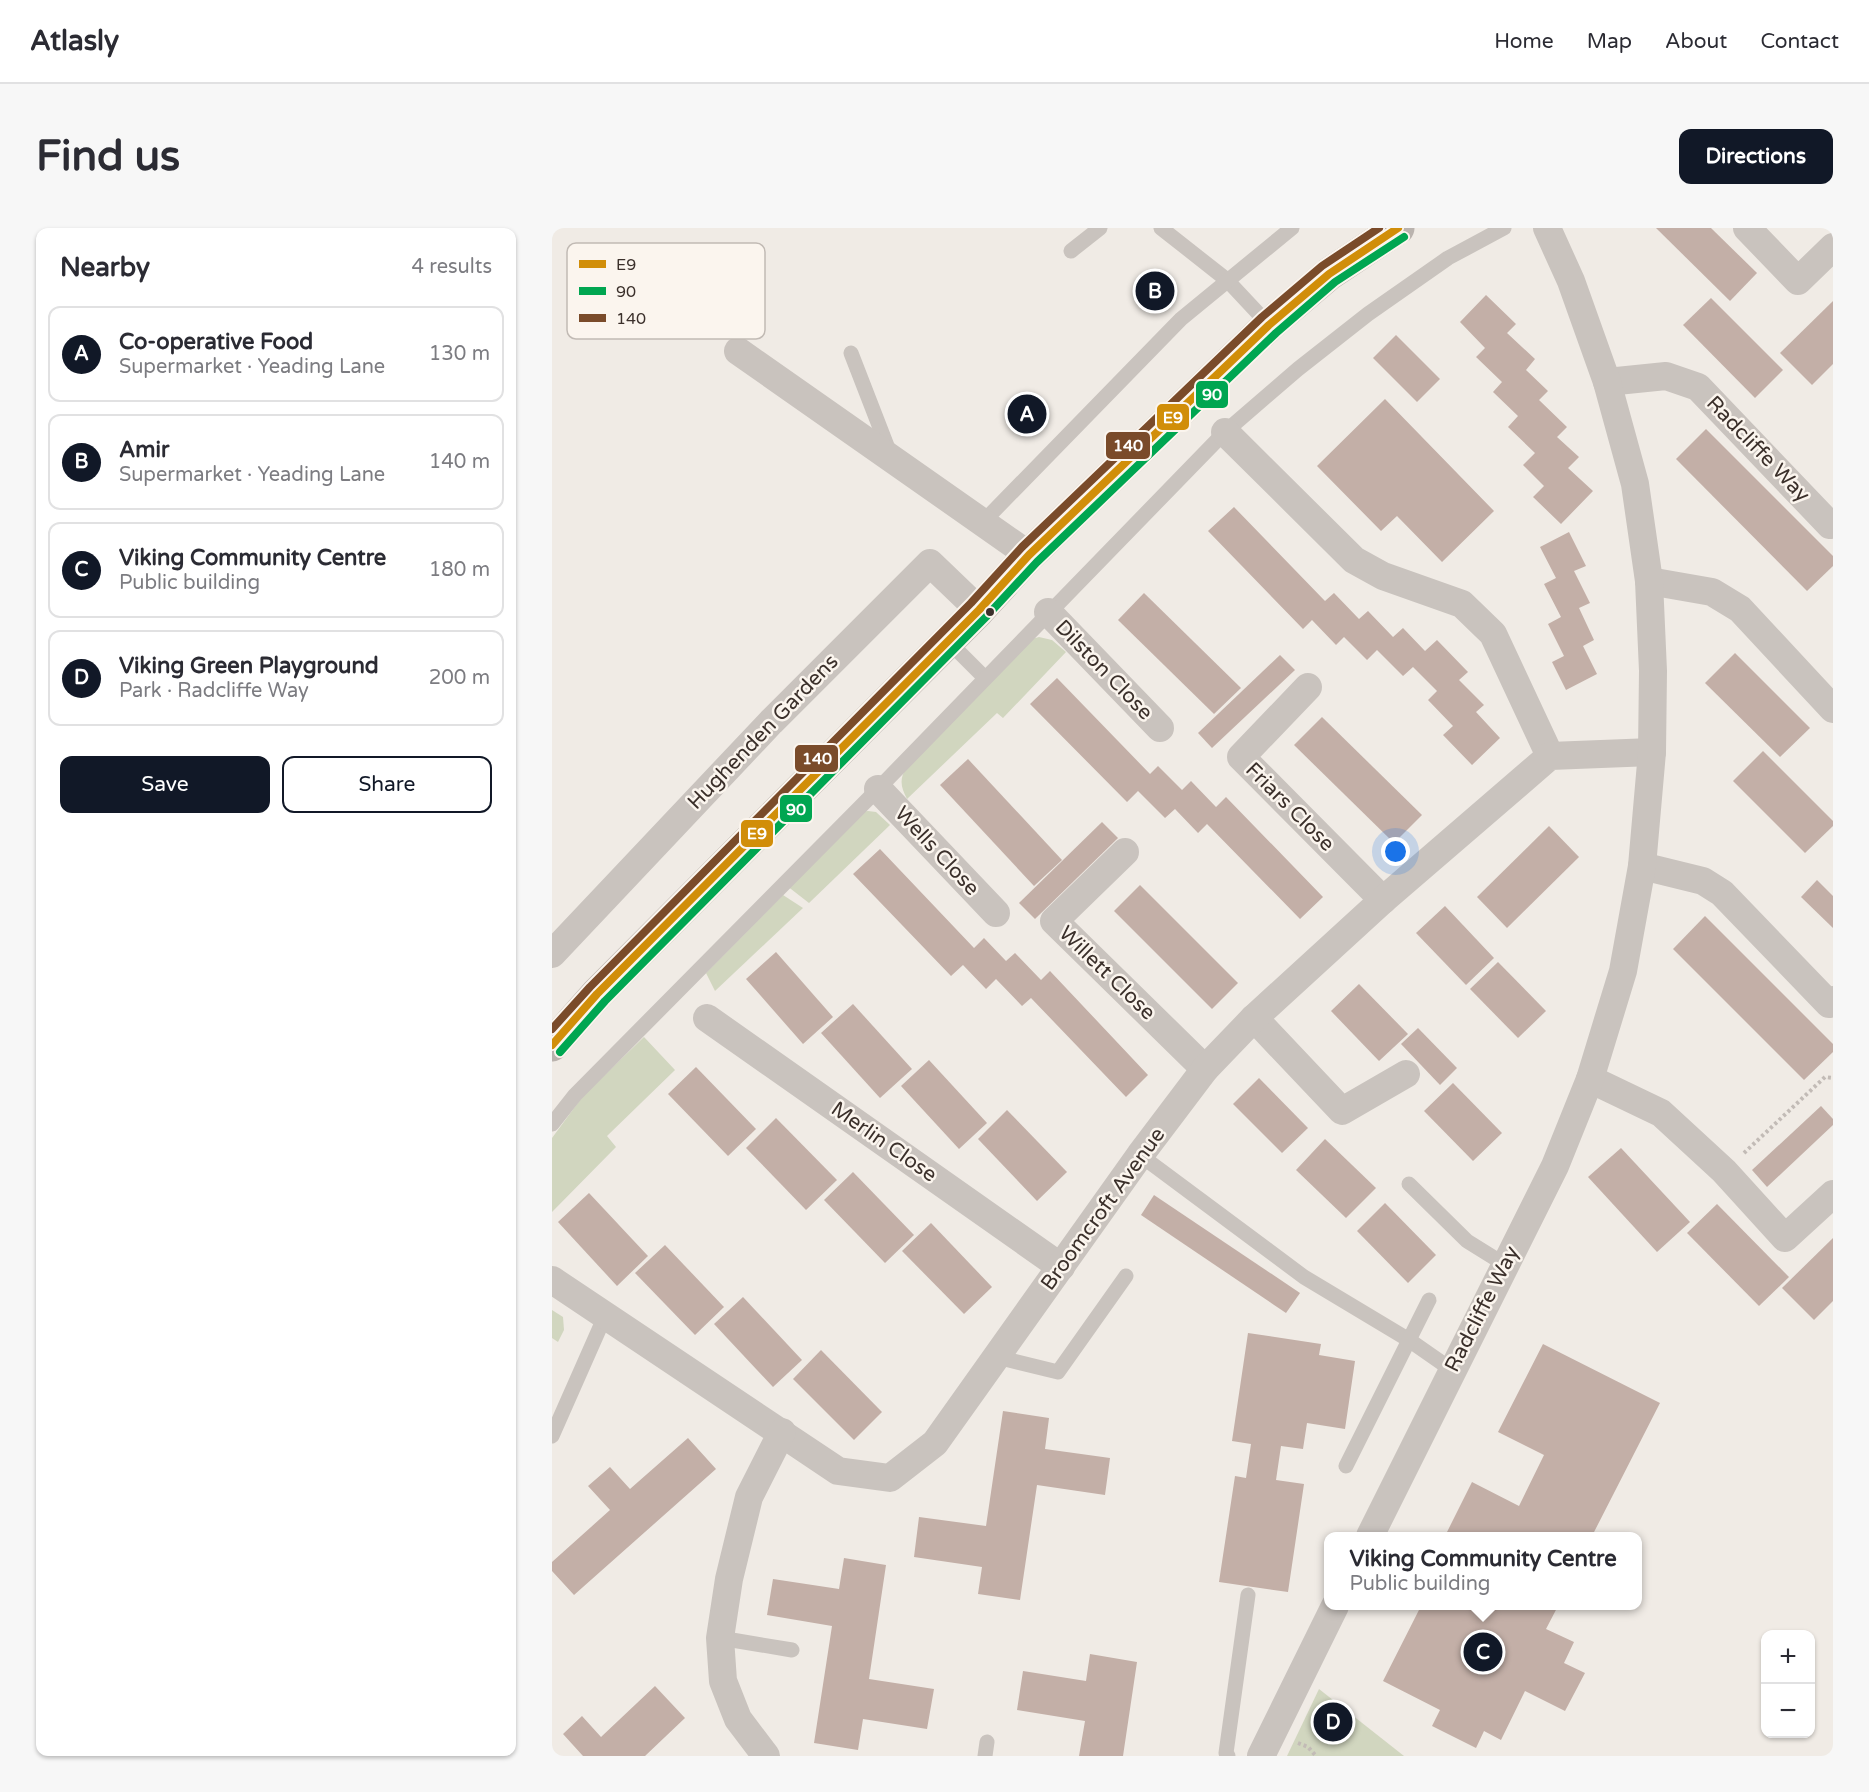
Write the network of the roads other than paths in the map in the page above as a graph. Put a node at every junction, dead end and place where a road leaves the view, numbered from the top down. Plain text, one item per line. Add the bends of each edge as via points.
1 (1100, 228) edge
2 (1161, 228) edge
3 (1292, 228) edge
4 (1398, 228) edge
5 (1504, 228) edge
6 (1547, 228) edge
7 (1747, 228) edge
8 (1833, 247) edge
9 (1071, 252) dead end
10 (1227, 280) junction
11 (1269, 325) junction
12 (738, 351) dead end
13 (851, 353) dead end
14 (1606, 382) junction
15 (1225, 432) junction
16 (891, 459) junction
17 (982, 523) junction
18 (1833, 523) edge
19 (1029, 555) junction
20 (1649, 581) junction
21 (979, 610) junction
22 (1048, 612) junction
23 (948, 641) junction
24 (985, 678) junction
25 (1308, 687) dead end
26 (1833, 709) edge
27 (1160, 728) dead end
28 (1652, 752) junction
29 (1550, 756) junction
30 (878, 789) junction
31 (1125, 852) dead end
32 (1642, 866) junction
33 (1383, 900) junction
34 (996, 914) dead end
35 (552, 954) edge
36 (1833, 1000) edge
37 (707, 1018) dead end
38 (1254, 1018) junction
39 (552, 1045) edge
40 (1205, 1069) junction
41 (1406, 1074) dead end
42 (1590, 1079) junction
43 (552, 1124) edge
44 (1140, 1155) junction
45 (1408, 1184) dead end
46 (1833, 1194) edge
47 (1504, 1264) junction
48 (1061, 1267) junction
49 (1126, 1276) dead end
50 (552, 1280) edge
51 (1429, 1300) dead end
52 (605, 1316) junction
53 (1409, 1340) junction
54 (997, 1357) junction
55 (1452, 1370) junction
56 (782, 1432) junction
57 (552, 1436) edge
58 (1346, 1466) dead end
59 (1372, 1532) edge
60 (1248, 1595) dead end
61 (1333, 1610) edge
62 (720, 1638) junction
63 (792, 1650) dead end
64 (766, 1756) edge
65 (1228, 1756) edge
66 (1261, 1756) edge

1 - 9 lane
2 - 10 lane
3 - 10 lane
4 - 11 street via 1329,274
5 - 15 lane via 1448,258 1368,314
6 - 14 street, Radcliffe Way via 1571,281
7 - 8 street via 1798,281
10 - 11 lane
10 - 17 lane via 1181,319
11 - 19 street
12 - 16 street
13 - 16 lane
14 - 18 street, Radcliffe Way via 1666,376 1698,387 1830,525
14 - 20 street, Radcliffe Way via 1635,484
15 - 22 lane
15 - 29 street via 1354,560 1383,576 1462,604 1493,634
16 - 17 street
17 - 19 street
19 - 21 street
20 - 26 street via 1712,592 1740,609
20 - 28 street, Radcliffe Way
21 - 23 street
21 - 35 street, Hughenden Gardens via 930,563 771,722
22 - 24 lane
22 - 27 street, Dilston Close
23 - 24 lane
23 - 39 street via 597,994
24 - 30 lane
25 - 33 street, Friars Close via 1241,757
28 - 29 street
28 - 32 street, Radcliffe Way
29 - 33 street, Broomcroft Avenue
30 - 34 street, Wells Close
30 - 43 lane via 583,1087
31 - 40 street, Willett Close via 1054,921
32 - 36 street via 1703,881 1722,893 1829,1004
32 - 42 street, Radcliffe Way via 1623,972
33 - 38 street, Broomcroft Avenue
37 - 48 street, Merlin Close
38 - 40 street, Broomcroft Avenue
38 - 41 street via 1342,1111
40 - 44 street, Broomcroft Avenue
42 - 46 street via 1661,1113 1724,1172 1785,1238
42 - 47 street, Radcliffe Way via 1555,1166
44 - 48 street, Broomcroft Avenue
44 - 53 lane via 1304,1277
45 - 47 lane via 1467,1241
47 - 55 street, Radcliffe Way
48 - 54 street, Broomcroft Avenue
49 - 54 lane via 1058,1372
50 - 52 street, Broomcroft Avenue
51 - 53 lane
52 - 56 street, Broomcroft Avenue
52 - 57 lane
53 - 55 lane
53 - 58 lane
54 - 56 street, Broomcroft Avenue via 935,1443 890,1478 838,1471
55 - 59 street, Radcliffe Way
56 - 62 street via 749,1497 729,1579
60 - 65 lane
61 - 66 street
62 - 63 lane
62 - 64 street via 723,1681 738,1719

